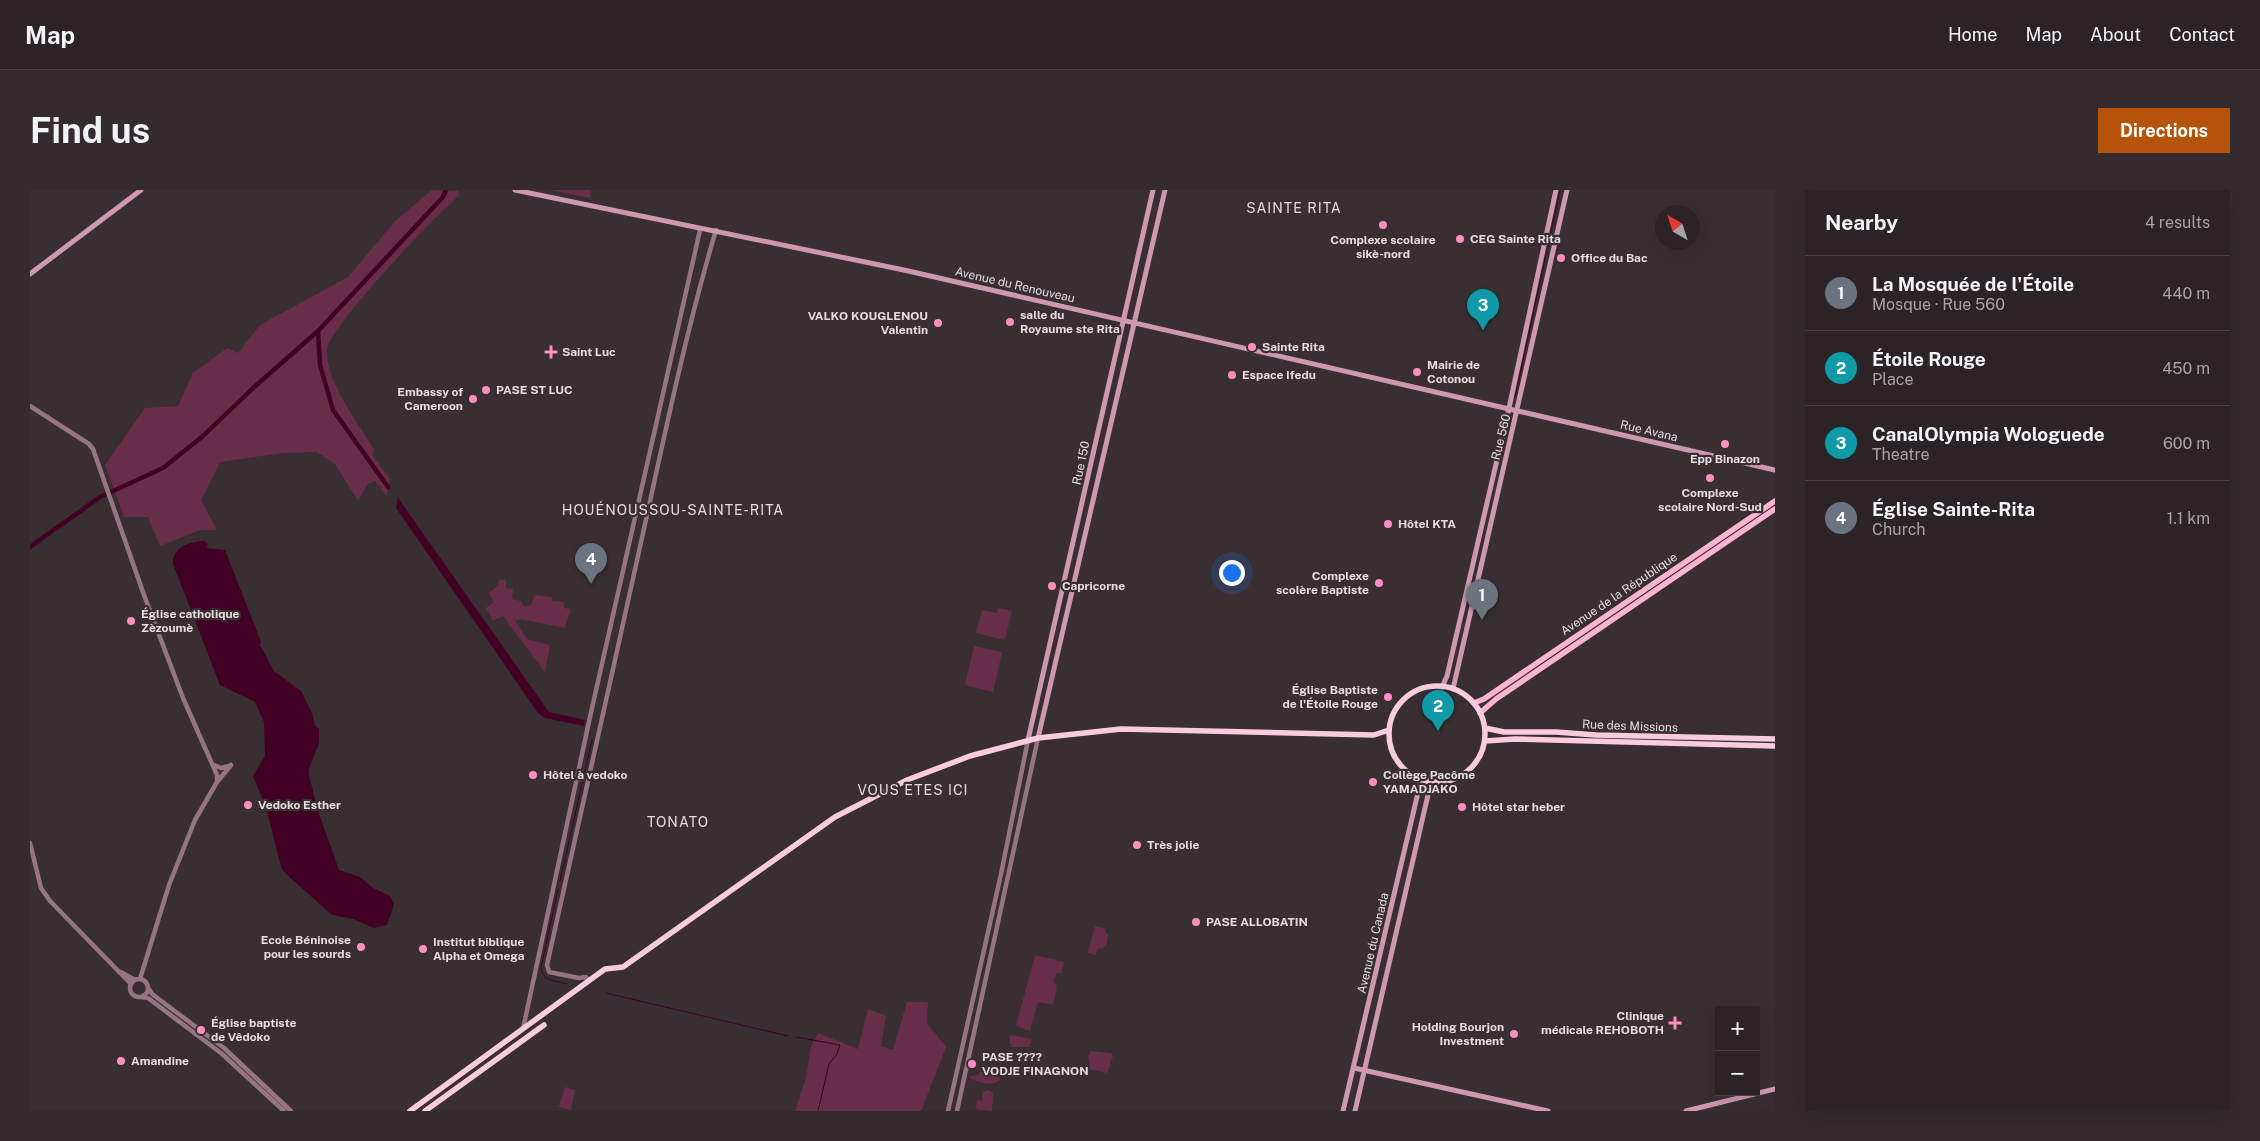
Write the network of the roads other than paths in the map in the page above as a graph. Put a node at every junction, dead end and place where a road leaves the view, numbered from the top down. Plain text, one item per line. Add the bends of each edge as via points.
1 (141, 190) edge
2 (515, 190) edge
3 (1153, 190) edge
4 (1165, 190) edge
5 (1556, 190) edge
6 (1567, 190) edge
7 (703, 230) junction
8 (716, 230) junction
9 (30, 274) edge
10 (1124, 321) junction
11 (1133, 323) junction
12 (30, 406) edge
13 (1509, 408) junction
14 (1518, 410) junction
15 (1100, 421) junction
16 (1109, 424) junction
17 (1775, 470) edge
18 (1775, 501) edge
19 (1775, 510) edge
20 (1442, 687) junction
21 (1453, 689) junction
22 (1474, 703) junction
23 (1480, 713) junction
24 (1485, 728) junction
25 (1389, 730) junction
26 (1038, 738) junction
27 (1775, 739) edge
28 (1028, 740) junction
29 (1485, 741) junction
30 (1775, 746) edge
31 (214, 766) junction
32 (1421, 780) junction
33 (217, 782) junction
34 (1431, 782) junction
35 (30, 843) edge
36 (117, 970) junction
37 (140, 979) junction
38 (589, 981) junction
39 (131, 984) junction
40 (149, 989) junction
41 (141, 997) junction
42 (544, 1025) dead end
43 (523, 1031) junction
44 (1354, 1068) junction
45 (1364, 1071) junction
46 (1775, 1088) edge
47 (284, 1111) edge
48 (291, 1111) edge
49 (410, 1111) edge
50 (425, 1111) edge
51 (948, 1111) edge
52 (957, 1111) edge
53 (1344, 1111) edge
54 (1355, 1111) edge
55 (1548, 1111) edge
56 (1686, 1111) edge

1 - 9 main road
2 - 7 main road, Avenue du Renouveau
3 - 10 main road, Rue 150
4 - 11 main road, Rue 150
5 - 13 main road, Rue 560
6 - 14 main road, Rue 560
7 - 8 main road, Avenue du Renouveau
7 - 43 street via 590,717
8 - 10 main road, Avenue du Renouveau
8 - 38 street via 695,301 547,965 549,972 586,977
10 - 11 main road, Avenue du Renouveau
10 - 15 main road, Rue 150
11 - 13 main road, Avenue du Renouveau
11 - 16 main road, Rue 150
12 - 31 street via 91,447 180,689
13 - 14 main road, Rue Avana
13 - 20 main road, Rue 560
14 - 17 main road, Rue Avana
14 - 21 main road, Rue 560
15 - 16 main road
15 - 28 main road, Rue 150
16 - 26 main road, Rue 150
18 - 22 main road, Avenue de la République
19 - 23 main road, Avenue de la République
20 - 21 highway
20 - 25 highway via 1425,688 1408,696 1395,712
21 - 22 highway
22 - 23 highway
23 - 24 highway
24 - 27 highway, Rue des Missions via 1504,732 1606,736
24 - 29 highway
25 - 26 highway via 1374,735 1121,729
25 - 32 highway via 1390,746 1397,760 1407,772
26 - 28 highway
26 - 52 street
28 - 38 highway via 956,760 854,806 813,831 623,967 606,969
28 - 51 street
29 - 30 highway, Rue des Missions via 1515,739
29 - 34 highway via 1479,757 1466,772 1449,781
31 - 33 street
31 - 33 street via 224,768 231,765
32 - 34 highway
32 - 44 main road, Avenue du Canada
33 - 37 street via 195,820 168,885
34 - 45 main road, Avenue du Canada
35 - 36 street via 42,888 50,901
36 - 37 street
36 - 39 street
37 - 39 street
37 - 40 street
38 - 43 highway
39 - 41 street via 132,994
40 - 41 street
40 - 48 street via 224,1048
41 - 47 street via 148,998 221,1053
42 - 50 highway
43 - 49 highway
44 - 45 main road
44 - 53 main road, Avenue du Canada
45 - 54 main road, Avenue du Canada
45 - 55 main road
46 - 56 main road

